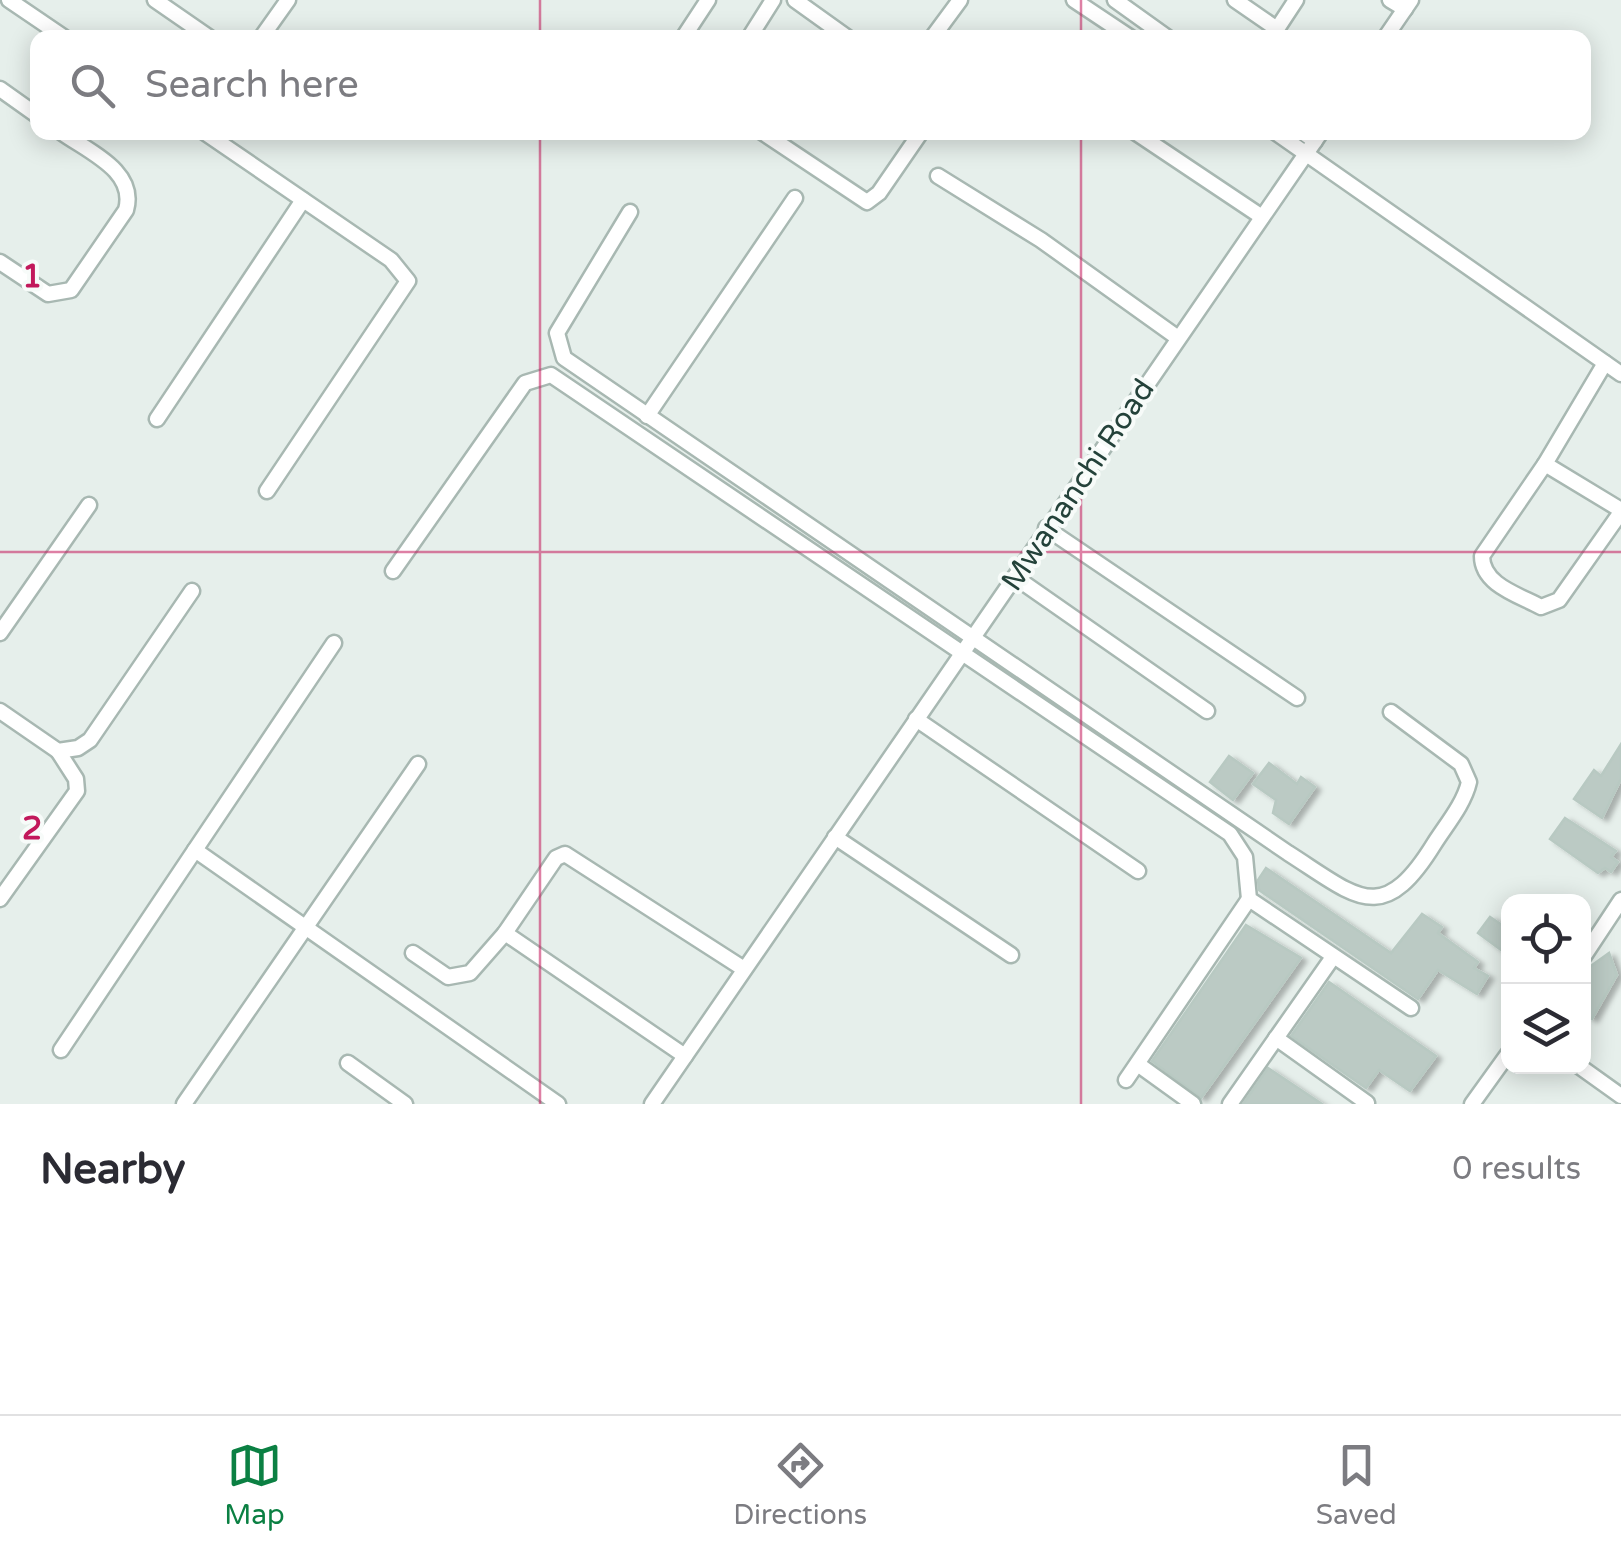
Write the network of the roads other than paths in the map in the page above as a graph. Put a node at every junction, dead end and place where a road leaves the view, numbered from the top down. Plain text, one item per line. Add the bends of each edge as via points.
1 (9, 0) edge
2 (156, 0) edge
3 (288, 0) edge
4 (708, 0) edge
5 (774, 0) edge
6 (796, 0) edge
7 (960, 0) edge
8 (1074, 0) edge
9 (1115, 0) edge
10 (1235, 0) edge
11 (1296, 0) edge
12 (1390, 0) edge
13 (1408, 5) edge
14 (52, 30) edge
15 (199, 30) edge
16 (267, 30) edge
17 (688, 30) edge
18 (754, 30) edge
19 (837, 30) edge
20 (938, 30) edge
21 (1119, 30) edge
22 (1157, 30) edge
23 (1270, 30) edge
24 (1276, 30) edge
25 (1391, 30) edge
26 (0, 89) edge
27 (30, 110) edge
28 (72, 140) edge
29 (216, 140) edge
30 (774, 140) edge
31 (915, 140) edge
32 (1147, 140) edge
33 (1311, 140) edge
34 (938, 176) dead end
35 (795, 198) dead end
36 (304, 200) junction
37 (630, 212) dead end
38 (1262, 217) junction
39 (0, 262) edge
40 (1178, 338) junction
41 (1604, 364) junction
42 (1621, 374) edge
43 (647, 416) junction
44 (157, 419) dead end
45 (1545, 464) junction
46 (267, 491) dead end
47 (90, 505) dead end
48 (1621, 511) edge
49 (1046, 528) junction
50 (393, 571) dead end
51 (1015, 577) junction
52 (192, 591) dead end
53 (0, 633) edge
54 (972, 638) junction
55 (334, 643) dead end
56 (963, 651) junction
57 (1297, 698) dead end
58 (0, 711) edge
59 (1207, 711) dead end
60 (1391, 712) dead end
61 (916, 719) junction
62 (58, 751) junction
63 (418, 764) dead end
64 (835, 837) junction
65 (194, 850) junction
66 (1138, 871) dead end
67 (0, 899) edge
68 (1249, 899) junction
69 (1621, 900) edge
70 (306, 930) junction
71 (505, 933) junction
72 (1591, 945) edge
73 (413, 952) dead end
74 (1011, 955) dead end
75 (1333, 958) junction
76 (744, 969) junction
77 (1411, 1008) dead end
78 (1276, 1038) junction
79 (60, 1050) dead end
80 (684, 1056) junction
81 (348, 1063) dead end
82 (1501, 1064) edge
83 (1139, 1065) junction
84 (1590, 1074) edge
85 (1126, 1080) dead end
86 (1621, 1096) edge
87 (1367, 1102) edge
88 (184, 1104) edge
89 (404, 1104) edge
90 (558, 1104) edge
91 (652, 1104) edge
92 (1193, 1104) edge
93 (1230, 1104) edge
94 (1472, 1104) edge

1 - 14 street
2 - 15 street
3 - 16 street
4 - 17 street
5 - 18 street
6 - 19 street
7 - 20 street
8 - 21 street
9 - 22 street
10 - 23 street
11 - 24 street
12 - 13 street
13 - 25 street
26 - 27 street
28 - 39 street via 122,176 130,195 126,210 71,290 48,294
29 - 36 street
30 - 31 street via 867,202
32 - 38 street
33 - 38 street, Mwananchi Road
33 - 41 street
34 - 40 street
35 - 43 street
36 - 44 street
36 - 46 street via 391,260 408,281
37 - 43 street via 564,320 557,344 564,358
38 - 40 street, Mwananchi Road
40 - 49 street, Mwananchi Road
41 - 42 street
41 - 45 street
43 - 54 street
45 - 48 street
45 - 48 street via 1482,556 1489,578 1550,606
47 - 53 street
49 - 51 street, Mwananchi Road
49 - 57 street
50 - 56 street via 525,382 551,375
51 - 54 street, Mwananchi Road
51 - 59 street
52 - 62 street via 90,740
54 - 56 street, Mwananchi Road
54 - 60 street via 1288,854 1352,894 1372,898 1410,882 1470,782 1461,764
55 - 65 street
56 - 61 street, Mwananchi Road
56 - 68 street via 1230,834 1246,857
58 - 62 street
61 - 64 street, Mwananchi Road
61 - 66 street
62 - 67 street via 77,792
63 - 70 street
64 - 74 street
64 - 76 street, Mwananchi Road
65 - 70 street
65 - 79 street
68 - 75 street
68 - 83 street
69 - 72 street
70 - 88 street
70 - 90 street
71 - 73 street via 464,977 448,977
71 - 76 street via 565,854
71 - 80 street
75 - 77 street
75 - 78 street
76 - 80 street, Mwananchi Road
78 - 87 street
78 - 93 street
80 - 91 street, Mwananchi Road
81 - 89 street
82 - 94 street
83 - 85 street
83 - 92 street
84 - 86 street

